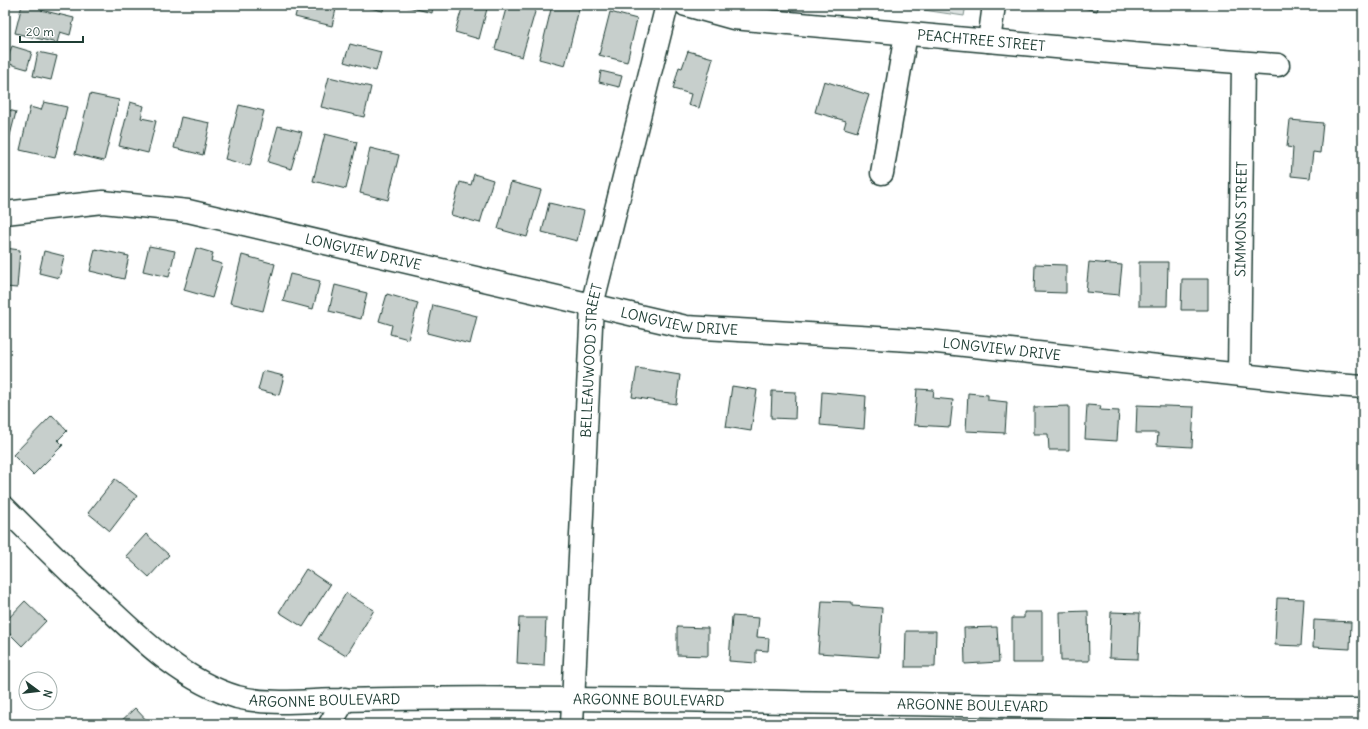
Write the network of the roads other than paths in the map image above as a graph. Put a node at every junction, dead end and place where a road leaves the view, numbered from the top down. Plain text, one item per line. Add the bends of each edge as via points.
1 (667, 5) edge
2 (686, 5) edge
3 (994, 5) edge
4 (906, 34) junction
5 (989, 41) junction
6 (1243, 63) junction
7 (1278, 65) dead end
8 (882, 173) dead end
9 (5, 213) edge
10 (592, 305) junction
11 (1239, 374) junction
12 (1363, 387) edge
13 (5, 508) edge
14 (572, 699) junction
15 (345, 700) junction
16 (1363, 710) edge
17 (1235, 717) edge
18 (330, 724) edge
19 (572, 724) edge

1 - 10 street, BELLEAUWOOD STREET
2 - 4 street, PEACHTREE STREET via 733,18
3 - 5 street
4 - 5 street, PEACHTREE STREET
4 - 8 street
5 - 6 street, PEACHTREE STREET
6 - 7 street, PEACHTREE STREET
6 - 11 street, SIMMONS STREET
9 - 10 street, LONGVIEW DRIVE via 104,202 188,211
10 - 11 street, LONGVIEW DRIVE via 686,327 928,341
10 - 14 street, BELLEAUWOOD STREET
11 - 12 street, LONGVIEW DRIVE
13 - 15 street, ARGONNE BOULEVARD via 70,573 140,638 178,669 212,688 239,698 267,702
14 - 15 street, ARGONNE BOULEVARD
14 - 17 street, ARGONNE BOULEVARD
14 - 19 street, BELLEAUWOOD STREET
15 - 18 street
16 - 17 street, ARGONNE BOULEVARD

